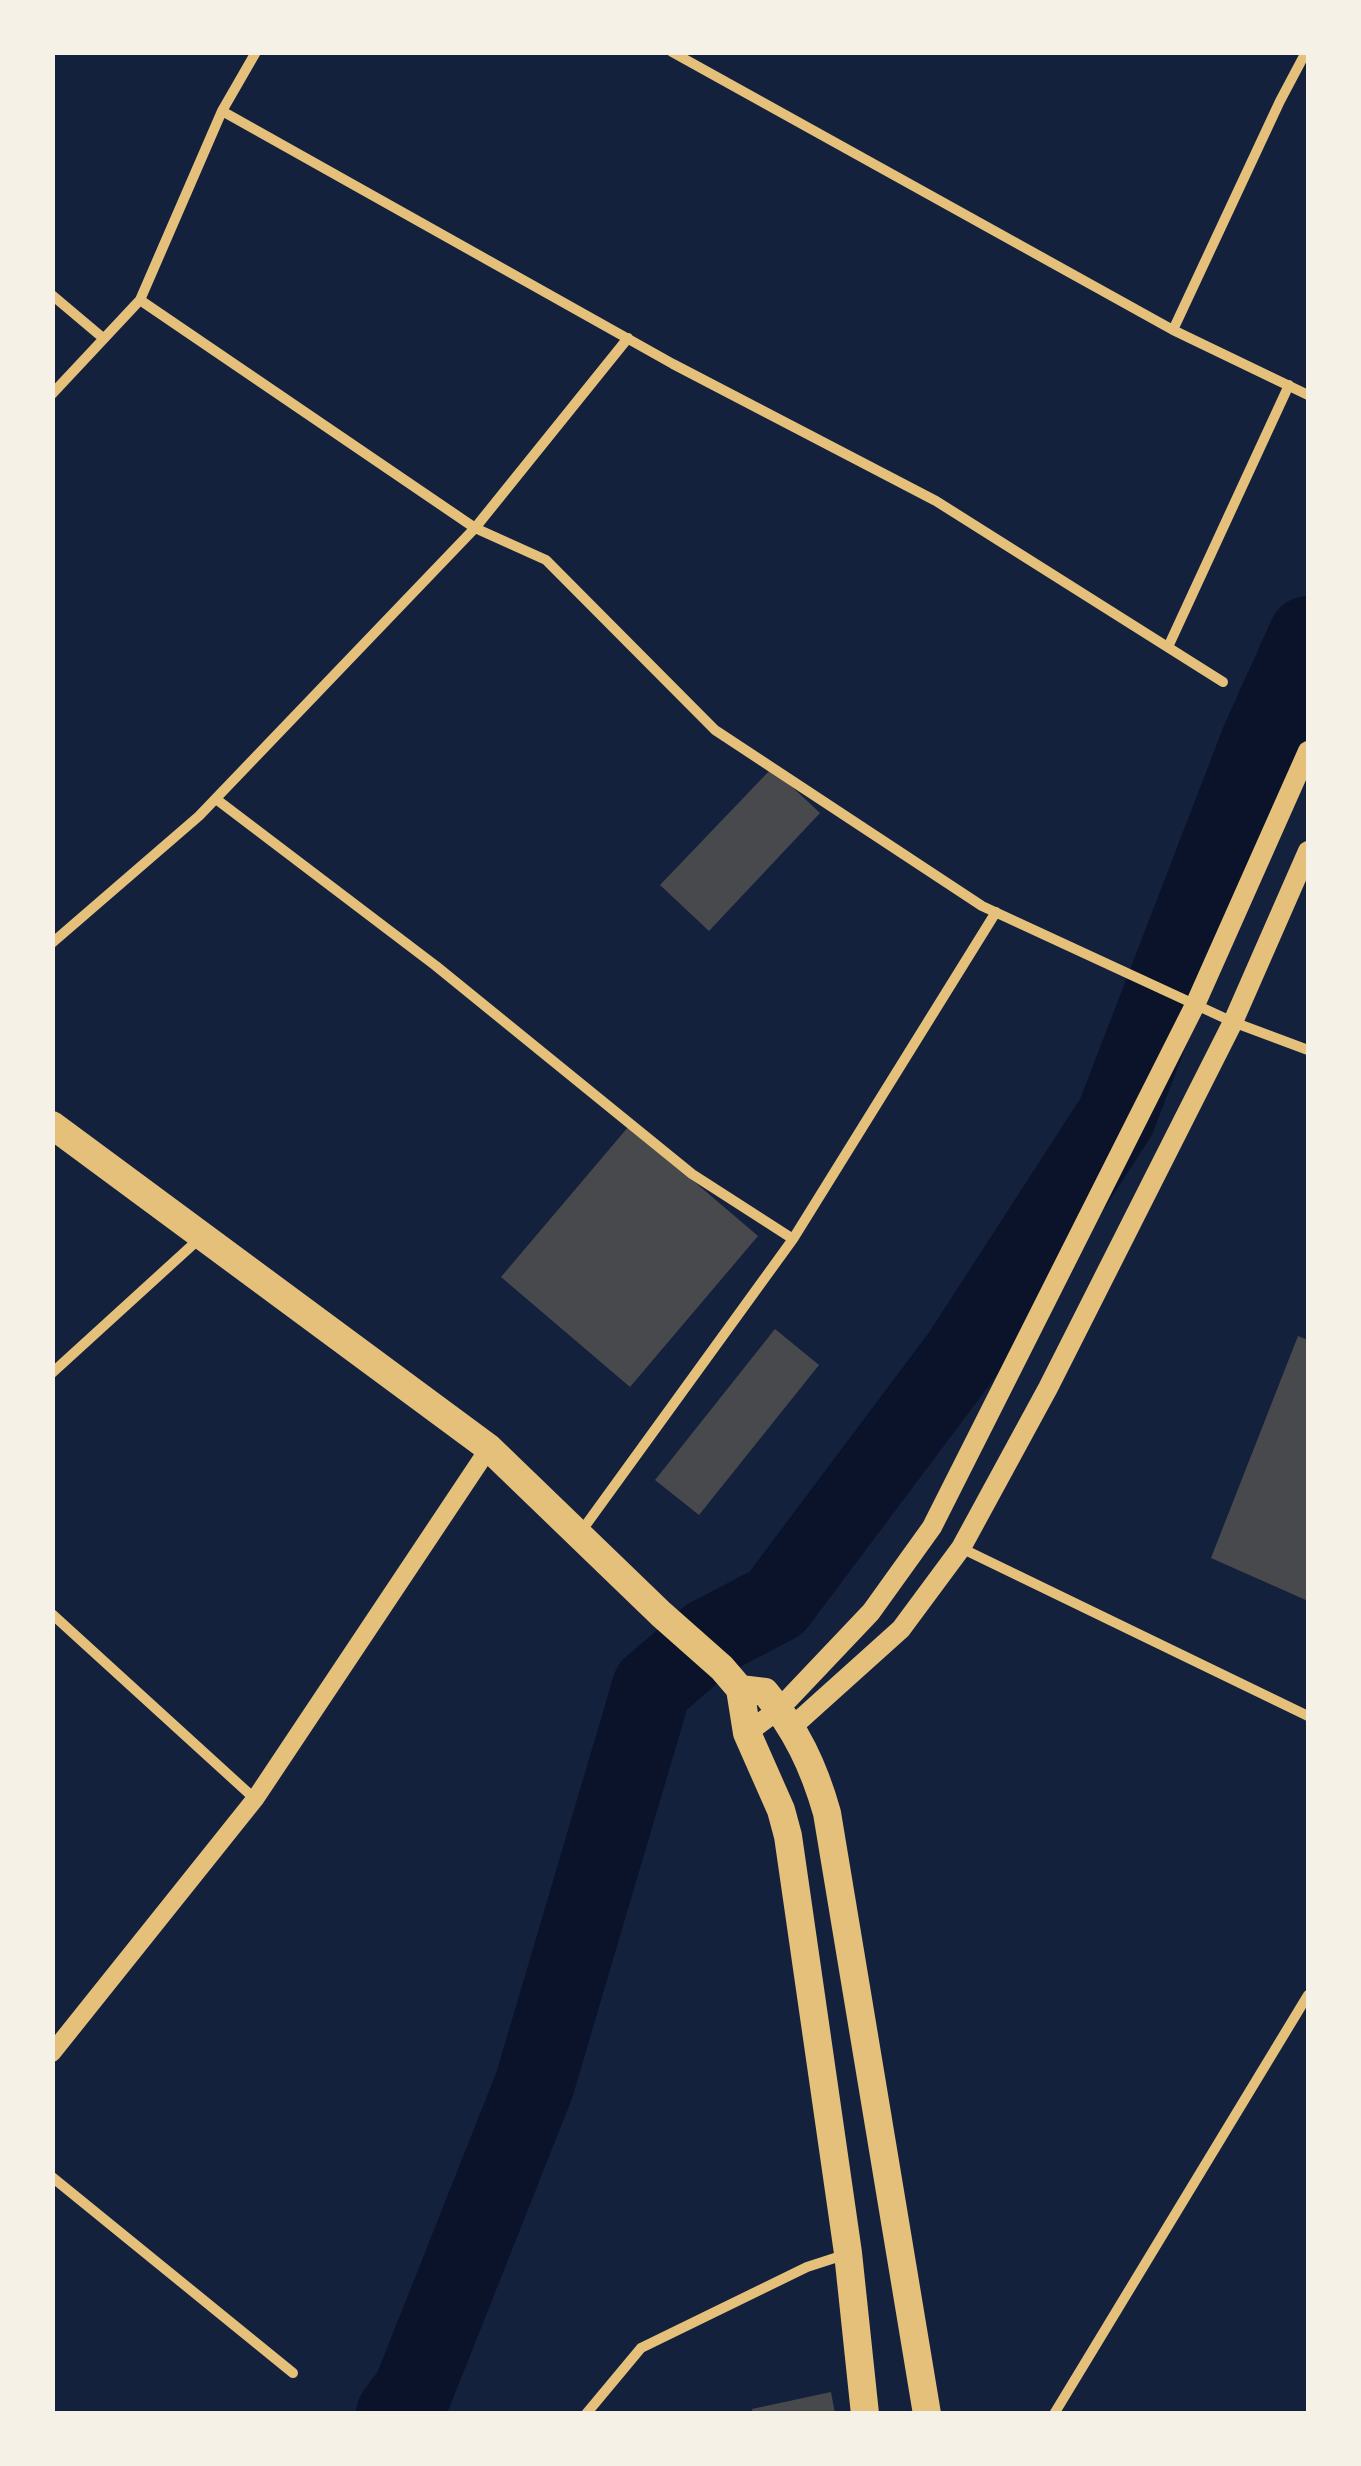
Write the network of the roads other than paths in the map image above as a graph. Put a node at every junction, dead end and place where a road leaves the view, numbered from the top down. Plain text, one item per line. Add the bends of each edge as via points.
1 (256, 52) edge
2 (672, 52) edge
3 (1306, 52) edge
4 (222, 111) junction
5 (52, 295) edge
6 (140, 300) junction
7 (1172, 330) junction
8 (103, 338) junction
9 (628, 338) junction
10 (1289, 386) junction
11 (52, 394) edge
12 (1308, 395) edge
13 (474, 528) junction
14 (1168, 647) junction
15 (1223, 682) dead end
16 (1308, 750) edge
17 (216, 799) junction
18 (1308, 851) edge
19 (996, 912) junction
20 (52, 943) edge
21 (1188, 1001) junction
22 (1233, 1022) junction
23 (1308, 1050) edge
24 (52, 1125) edge
25 (202, 1236) junction
26 (793, 1239) junction
27 (52, 1373) edge
28 (488, 1448) junction
29 (579, 1534) junction
30 (961, 1548) junction
31 (52, 1614) edge
32 (731, 1678) junction
33 (1308, 1716) edge
34 (786, 1718) junction
35 (747, 1733) junction
36 (255, 1799) junction
37 (1308, 1995) edge
38 (52, 2053) edge
39 (52, 2178) edge
40 (848, 2253) junction
41 (293, 2373) dead end
42 (586, 2414) edge
43 (865, 2414) edge
44 (926, 2414) edge
45 (1054, 2414) edge

1 - 4 street
2 - 7 street
3 - 7 street
4 - 6 street
4 - 9 street
5 - 8 street
6 - 8 street
6 - 13 street
7 - 10 street
8 - 11 street
9 - 13 street
9 - 14 street via 936,501
10 - 12 street
10 - 14 street
13 - 17 street
13 - 19 street via 546,560 715,730
14 - 15 street
16 - 21 main road
17 - 20 street
17 - 26 street via 692,1174
18 - 22 main road
19 - 21 street
19 - 26 street
21 - 22 street
21 - 34 main road via 932,1527
22 - 23 street
22 - 30 main road
24 - 25 highway
25 - 27 street
25 - 28 highway
26 - 29 street
28 - 29 highway
28 - 36 street
29 - 32 highway
30 - 33 street
30 - 34 main road via 901,1629
31 - 36 street
32 - 34 highway via 765,1692
32 - 35 highway
34 - 35 main road
34 - 44 highway via 807,1754 826,1813
35 - 40 highway via 788,1836
36 - 38 street
37 - 45 street
39 - 41 street
40 - 42 street via 641,2348
40 - 43 highway

